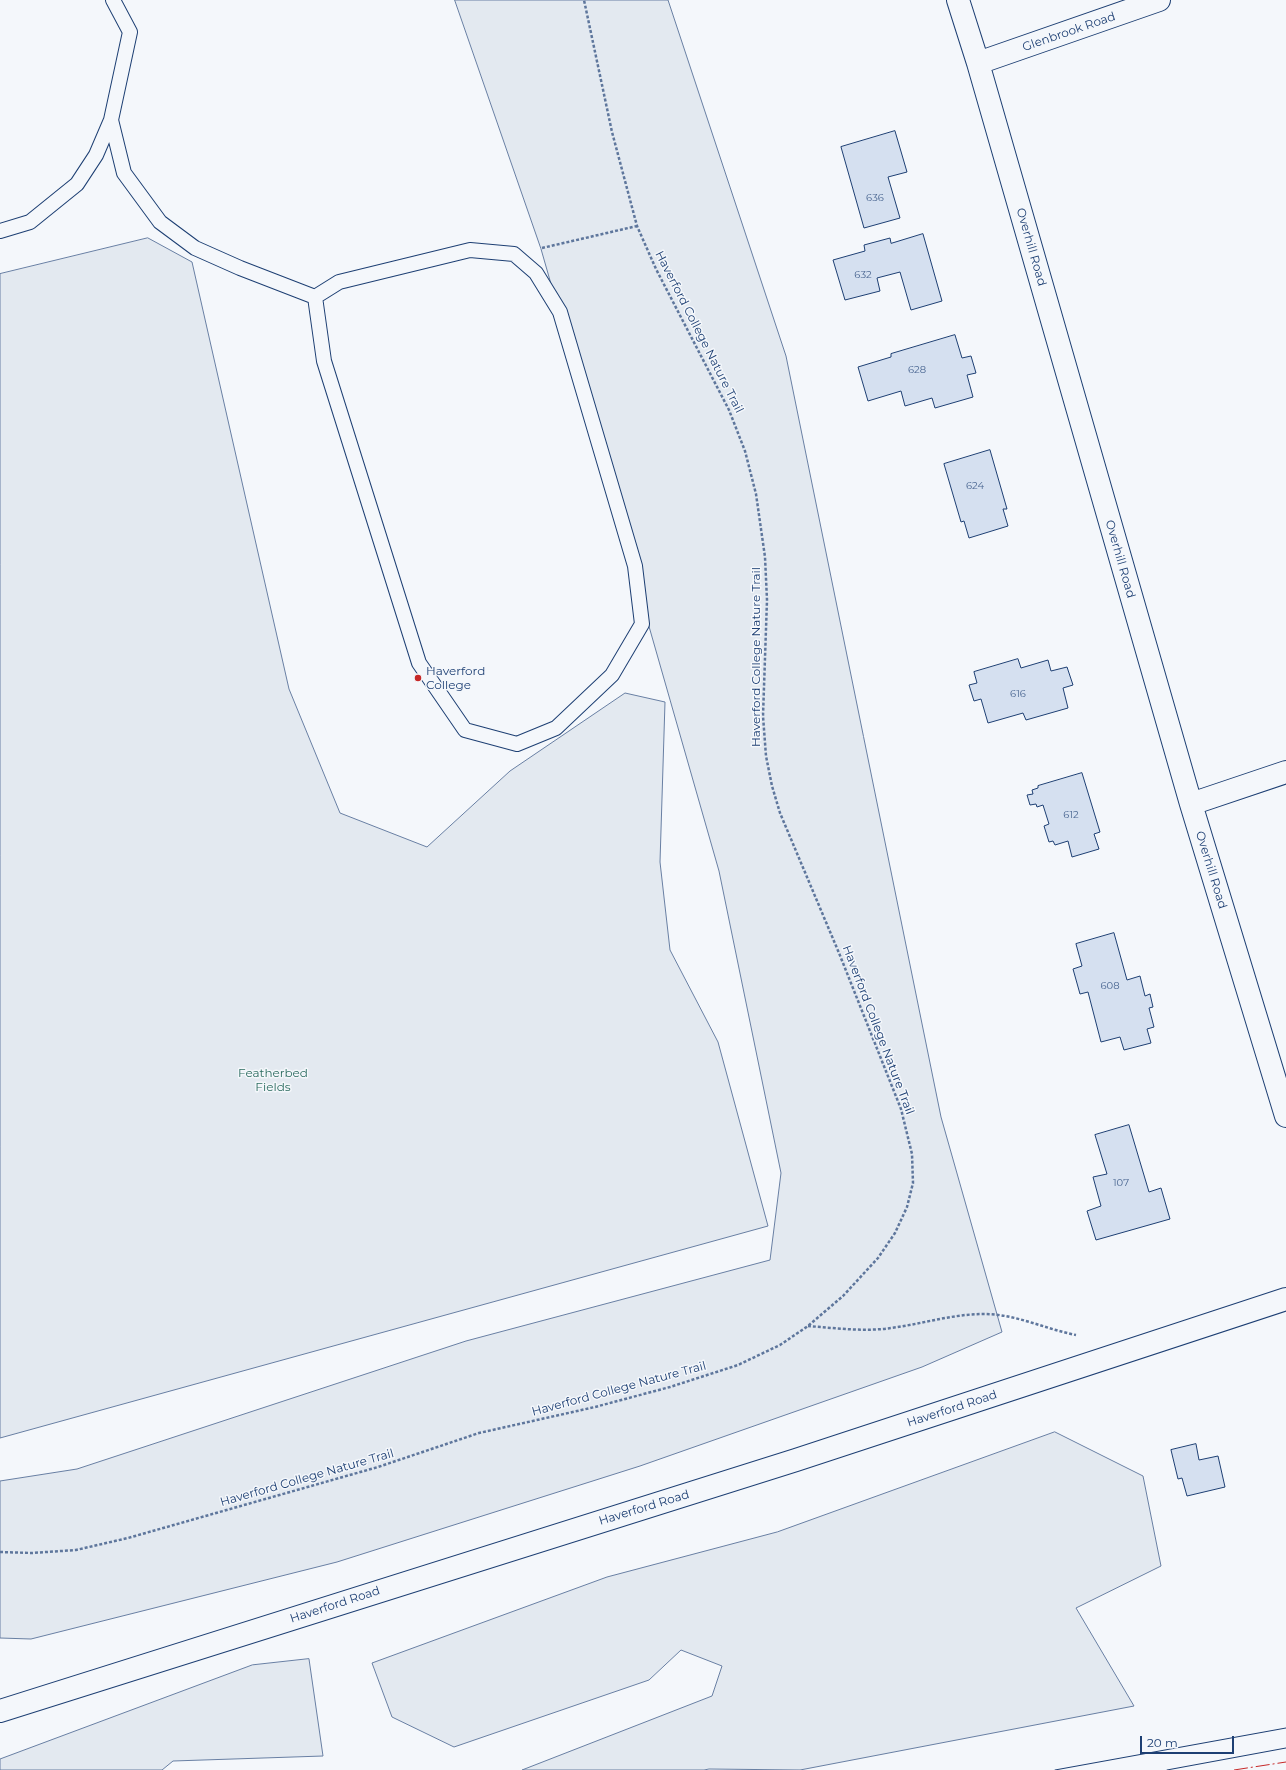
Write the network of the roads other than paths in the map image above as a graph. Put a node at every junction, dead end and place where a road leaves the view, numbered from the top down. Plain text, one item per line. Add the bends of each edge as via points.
1 (113, 0) edge
2 (958, 0) edge
3 (1160, 0) edge
4 (978, 63) junction
5 (111, 120) junction
6 (0, 231) edge
7 (315, 297) junction
8 (1286, 772) edge
9 (1191, 804) junction
10 (1286, 1116) edge
11 (1286, 1299) edge
12 (0, 1711) edge

1 - 5 lane via 130,32
2 - 4 street, Overhill Road
3 - 4 street, Glenbrook Road
4 - 9 street, Overhill Road
5 - 6 lane via 96,155 76,184 30,222
5 - 7 lane via 124,173 160,222 195,248
7 - 7 lane via 324,361 419,663 465,730 517,744 556,728 612,675 642,624 635,566 560,312 536,274 514,254 470,250 339,282
8 - 9 street
9 - 10 street, Overhill Road
11 - 12 street, Haverford Road via 796,1460

